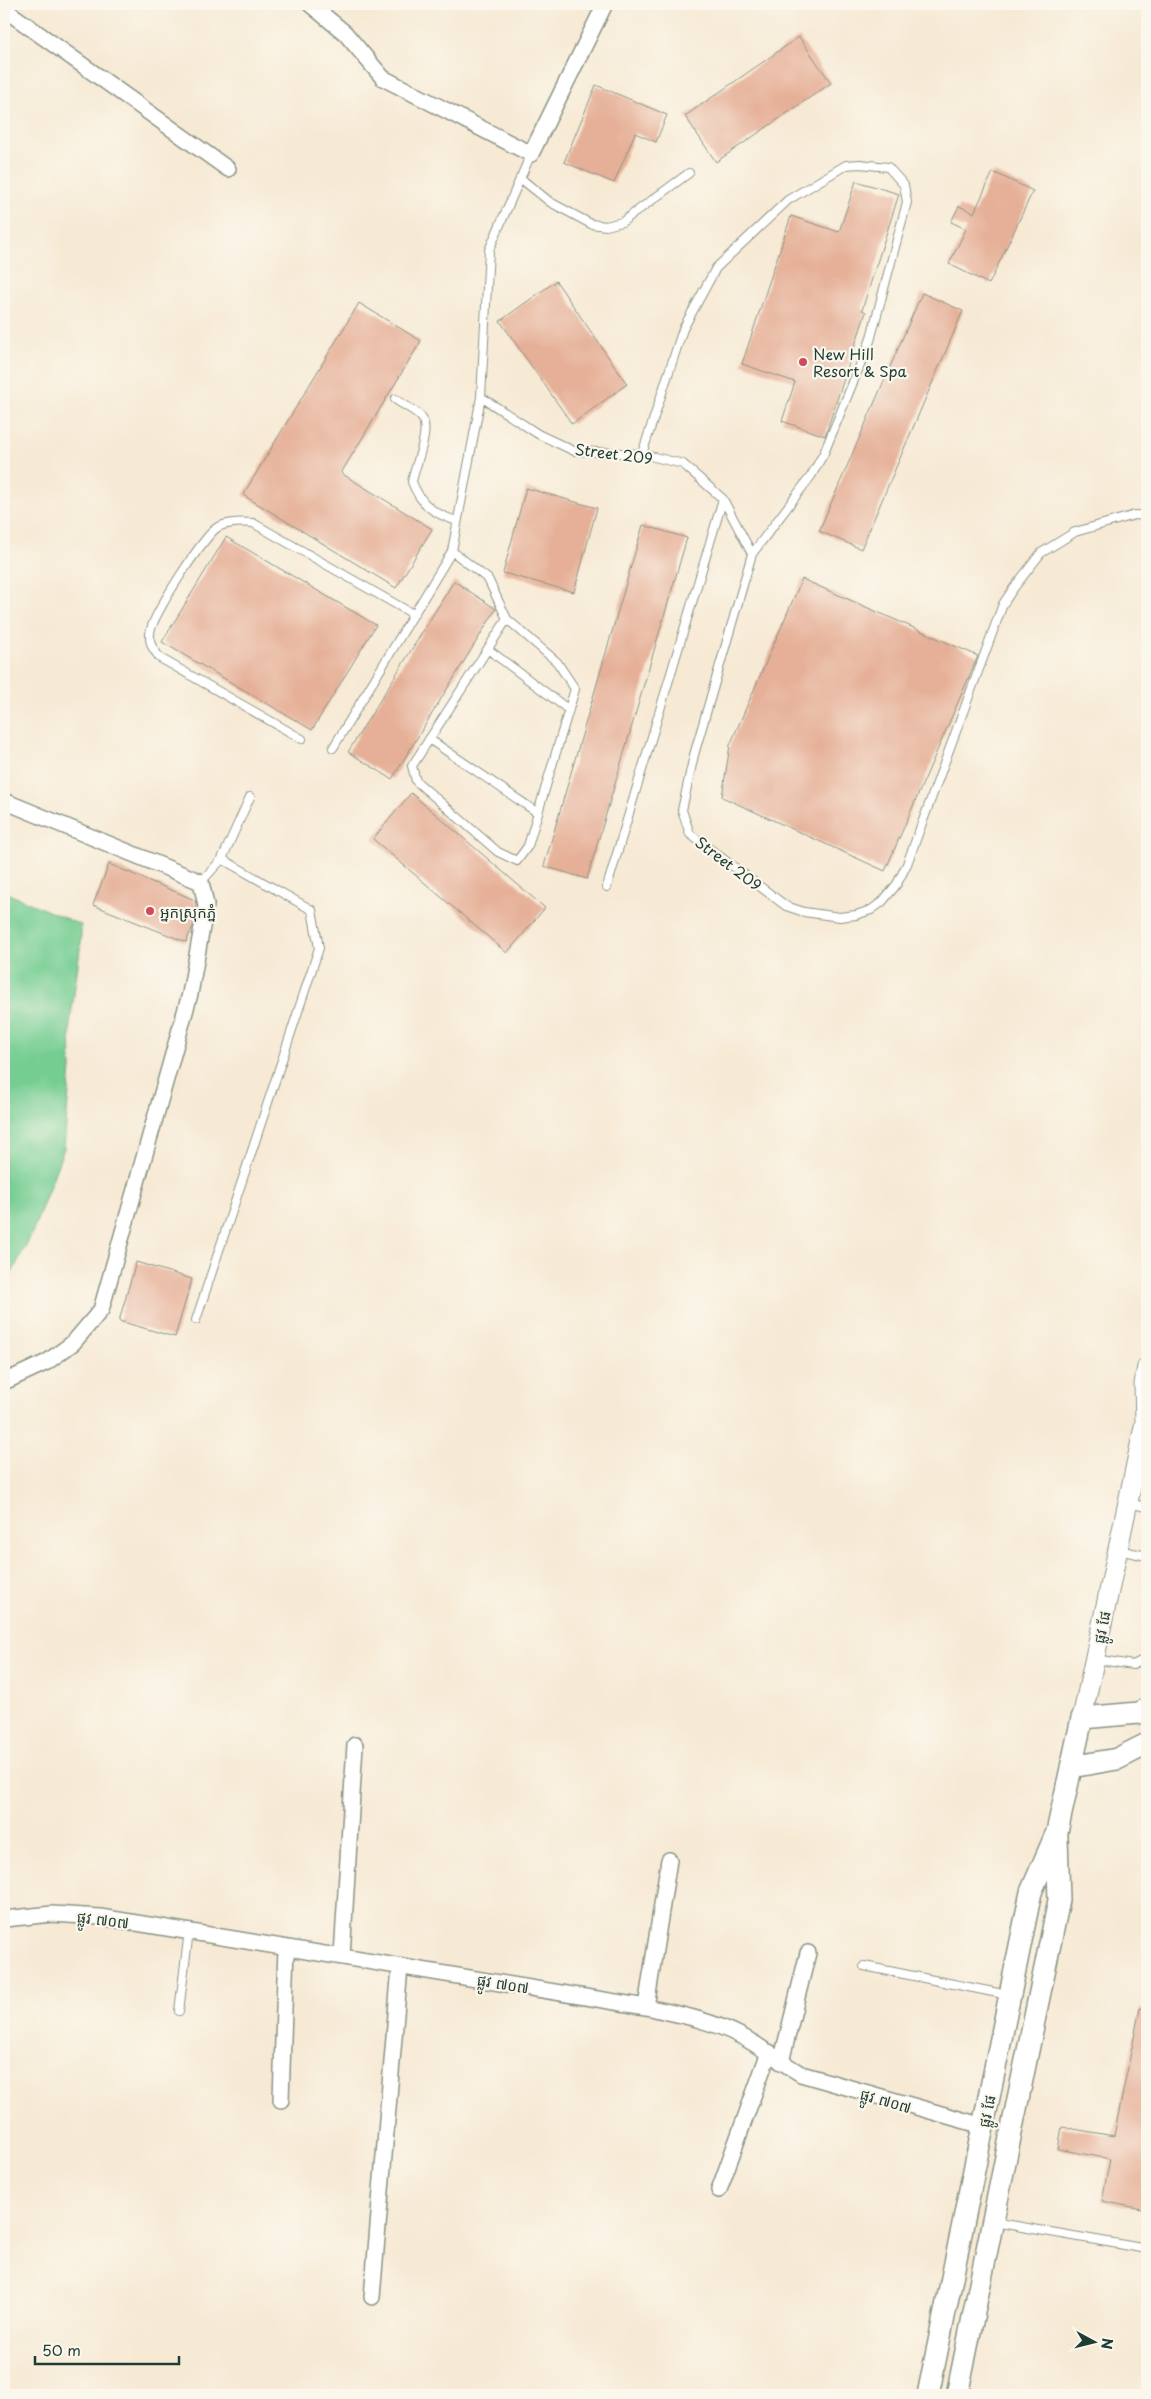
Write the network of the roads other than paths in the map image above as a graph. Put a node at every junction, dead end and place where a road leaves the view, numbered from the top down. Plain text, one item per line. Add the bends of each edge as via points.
1 (310, 4) edge
2 (605, 4) edge
3 (4, 9) edge
4 (531, 154) junction
5 (228, 169) dead end
6 (689, 173) dead end
7 (520, 178) junction
8 (481, 397) junction
9 (395, 399) dead end
10 (642, 454) junction
11 (723, 499) junction
12 (1147, 516) edge
13 (457, 521) junction
14 (452, 551) junction
15 (752, 554) junction
16 (413, 614) junction
17 (507, 620) junction
18 (489, 650) junction
19 (569, 710) junction
20 (429, 739) junction
21 (302, 740) dead end
22 (332, 748) dead end
23 (250, 797) dead end
24 (4, 801) edge
25 (538, 813) junction
26 (222, 859) junction
27 (201, 882) junction
28 (607, 888) dead end
29 (196, 1320) dead end
30 (1147, 1366) edge
31 (4, 1382) edge
32 (1146, 1419) edge
33 (1128, 1504) junction
34 (1147, 1507) edge
35 (1118, 1550) junction
36 (1147, 1556) edge
37 (1147, 1658) edge
38 (1094, 1659) junction
39 (1147, 1709) edge
40 (1082, 1718) junction
41 (1147, 1744) edge
42 (355, 1746) dead end
43 (1071, 1767) junction
44 (1057, 1832) junction
45 (669, 1860) dead end
46 (4, 1919) edge
47 (189, 1931) junction
48 (286, 1948) junction
49 (808, 1952) dead end
50 (342, 1956) junction
51 (864, 1966) dead end
52 (400, 1967) junction
53 (1010, 1995) junction
54 (646, 2006) junction
55 (179, 2011) dead end
56 (768, 2052) junction
57 (781, 2062) junction
58 (281, 2100) dead end
59 (983, 2126) junction
60 (719, 2190) dead end
61 (993, 2222) junction
62 (1147, 2249) edge
63 (372, 2297) dead end
64 (928, 2395) edge
65 (957, 2395) edge

1 - 4 street via 345,33 383,78
2 - 4 street
3 - 5 street
4 - 7 lane
6 - 7 lane via 622,222 606,226 591,224 550,202
7 - 8 lane via 489,250
8 - 10 lane, Street 209 via 538,434 574,451
8 - 13 lane
9 - 13 lane via 421,417 425,424 412,482 415,490 426,507
10 - 11 lane, Street 209 via 683,464
10 - 15 lane via 683,329 716,268 788,200 846,166 888,167 904,185 907,202 870,341 824,453 811,476
11 - 15 lane, Street 209
11 - 28 lane
12 - 15 lane, Street 209 via 1135,515 1075,532 1041,553 1022,576 1003,604 907,864 897,884 882,902 856,916 822,915 786,906 690,834 684,821 682,810 694,754
13 - 14 lane
14 - 16 lane
14 - 17 lane via 488,579
16 - 21 lane via 253,523 236,522 217,527 173,584 150,632 151,646 160,658
16 - 22 lane
17 - 18 lane
17 - 19 lane via 557,662 575,689
18 - 19 lane
18 - 20 lane
19 - 25 lane
20 - 25 lane
20 - 25 lane via 412,766 416,781 498,852 517,861 528,846
23 - 26 lane
24 - 27 street
26 - 27 lane
26 - 29 lane via 312,910 319,948
27 - 31 street via 206,905 190,994 101,1310 73,1343 47,1362
30 - 32 street, ផ្លូវ ផែ via 1144,1384
32 - 33 street, ផ្លូវ ផែ
33 - 34 lane
33 - 35 street, ផ្លូវ ផែ
35 - 36 lane
35 - 38 street, ផ្លូវ ផែ
37 - 38 lane via 1132,1665
38 - 40 street, ផ្លូវ ផែ
39 - 40 main road
40 - 43 main road, ផ្លូវ ផែ
41 - 43 main road via 1117,1758
42 - 50 street
43 - 44 main road, ផ្លូវ ផែ
44 - 53 main road, ផ្លូវ ផែ via 1031,1892
44 - 61 main road, ផ្លូវ ផែ via 1059,1900
45 - 54 street
46 - 47 street, ផ្លូវ ៧០៧ via 76,1915
47 - 48 street, ផ្លូវ ៧០៧
47 - 55 lane
48 - 50 street, ផ្លូវ ៧០៧
48 - 58 street
49 - 57 street
50 - 52 street, ផ្លូវ ៧០៧
51 - 53 lane
52 - 54 street, ផ្លូវ ៧០៧
52 - 63 street
53 - 59 main road, ផ្លូវ ផែ
54 - 56 street, ផ្លូវ ៧០៧ via 716,2024
56 - 57 street, ផ្លូវ ៧០៧
56 - 60 street
57 - 59 street, ផ្លូវ ៧០៧ via 801,2074 834,2085
59 - 64 main road, ផ្លូវ ផែ
61 - 62 lane
61 - 65 main road, ផ្លូវ ផែ

